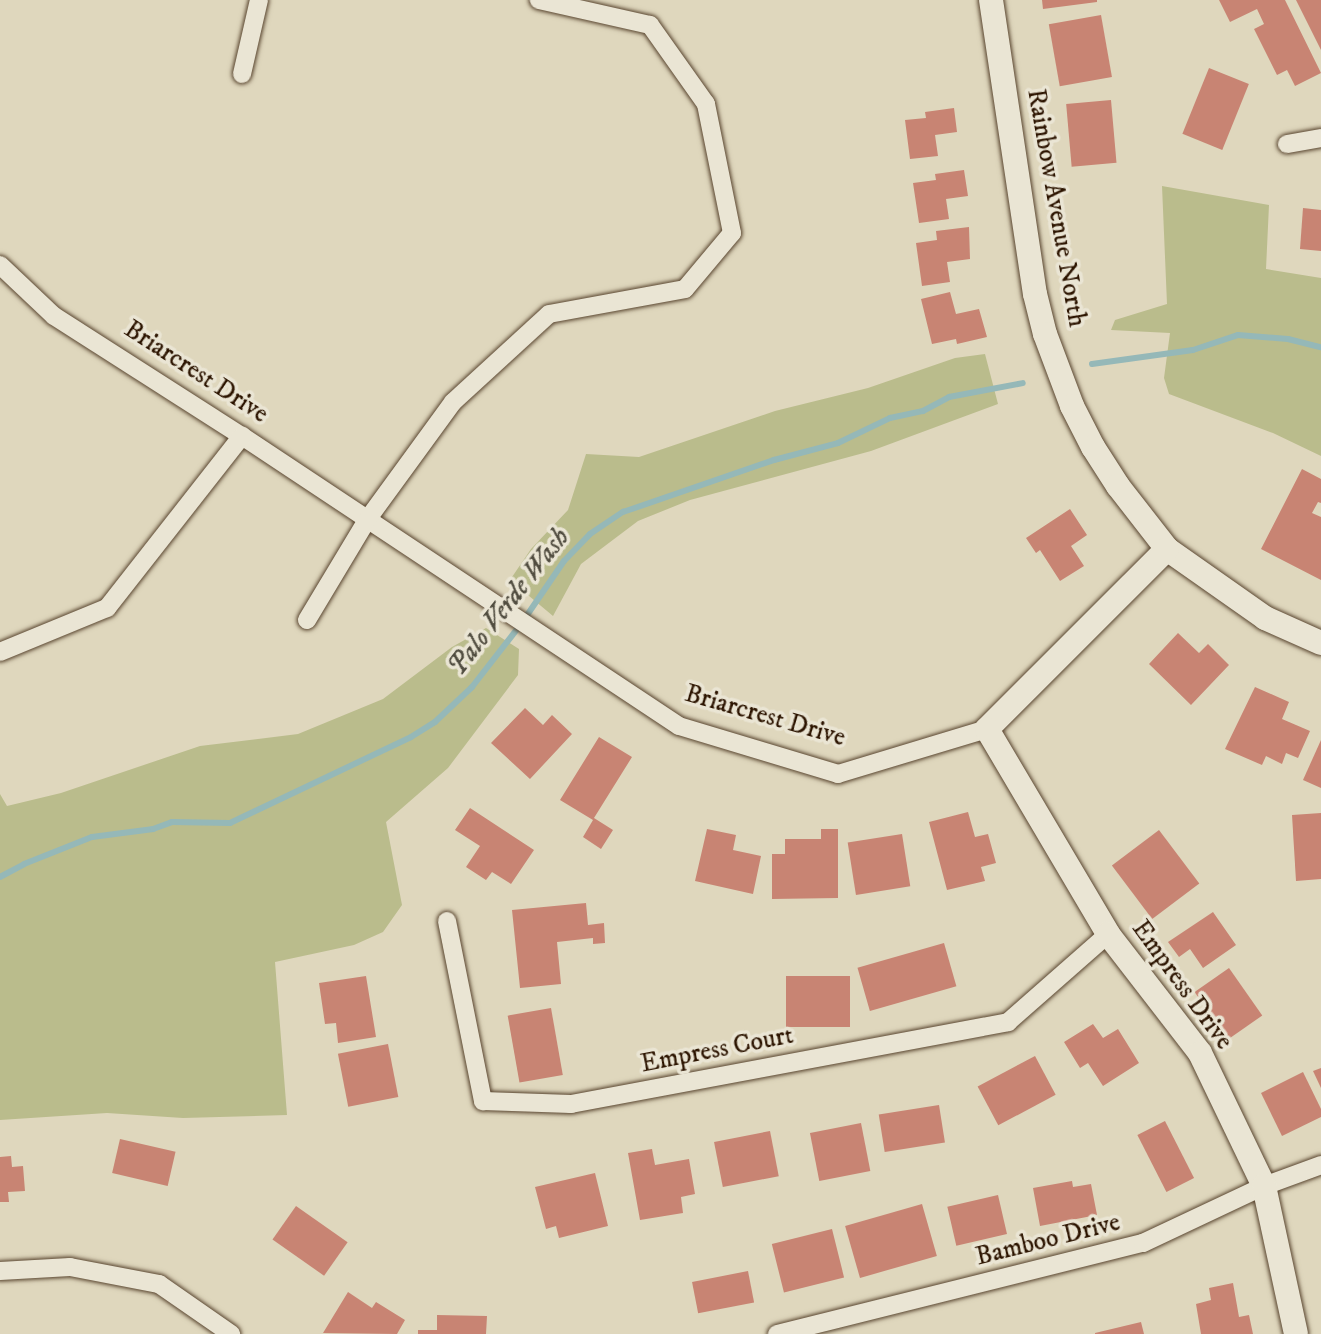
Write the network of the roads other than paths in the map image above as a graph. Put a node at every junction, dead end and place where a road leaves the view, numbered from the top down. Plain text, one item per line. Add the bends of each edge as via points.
1 (259, 0) edge
2 (540, 0) edge
3 (992, 0) edge
4 (242, 74) dead end
5 (1321, 138) edge
6 (1287, 144) dead end
7 (0, 265) edge
8 (242, 436) junction
9 (367, 520) junction
10 (1167, 549) junction
11 (307, 620) dead end
12 (1321, 643) edge
13 (0, 652) edge
14 (987, 729) junction
15 (447, 921) dead end
16 (1108, 934) junction
17 (1321, 1165) edge
18 (1265, 1186) junction
19 (0, 1271) edge
20 (231, 1334) edge
21 (777, 1334) edge
22 (1296, 1334) edge

1 - 4 street
2 - 9 street via 650,25 706,104 732,233 685,289 549,314 453,402
3 - 10 street, Rainbow Avenue North via 1035,294 1045,334 1093,447
5 - 6 street
7 - 8 street, Briarcrest Drive via 54,316
8 - 9 street, Briarcrest Drive
8 - 13 street via 107,608
9 - 11 street
9 - 14 street, Briarcrest Drive via 679,726 838,774
10 - 12 street, Rainbow Avenue North via 1265,618
10 - 14 street, Briarcrest Drive
14 - 16 street, Empress Drive
15 - 16 street, Empress Court via 483,1101 571,1104 1008,1022
16 - 18 street, Empress Drive via 1200,1053
17 - 18 street, Bamboo Drive
18 - 21 street, Bamboo Drive via 1143,1243
18 - 22 street, Empress Drive
19 - 20 street via 70,1267 159,1284

